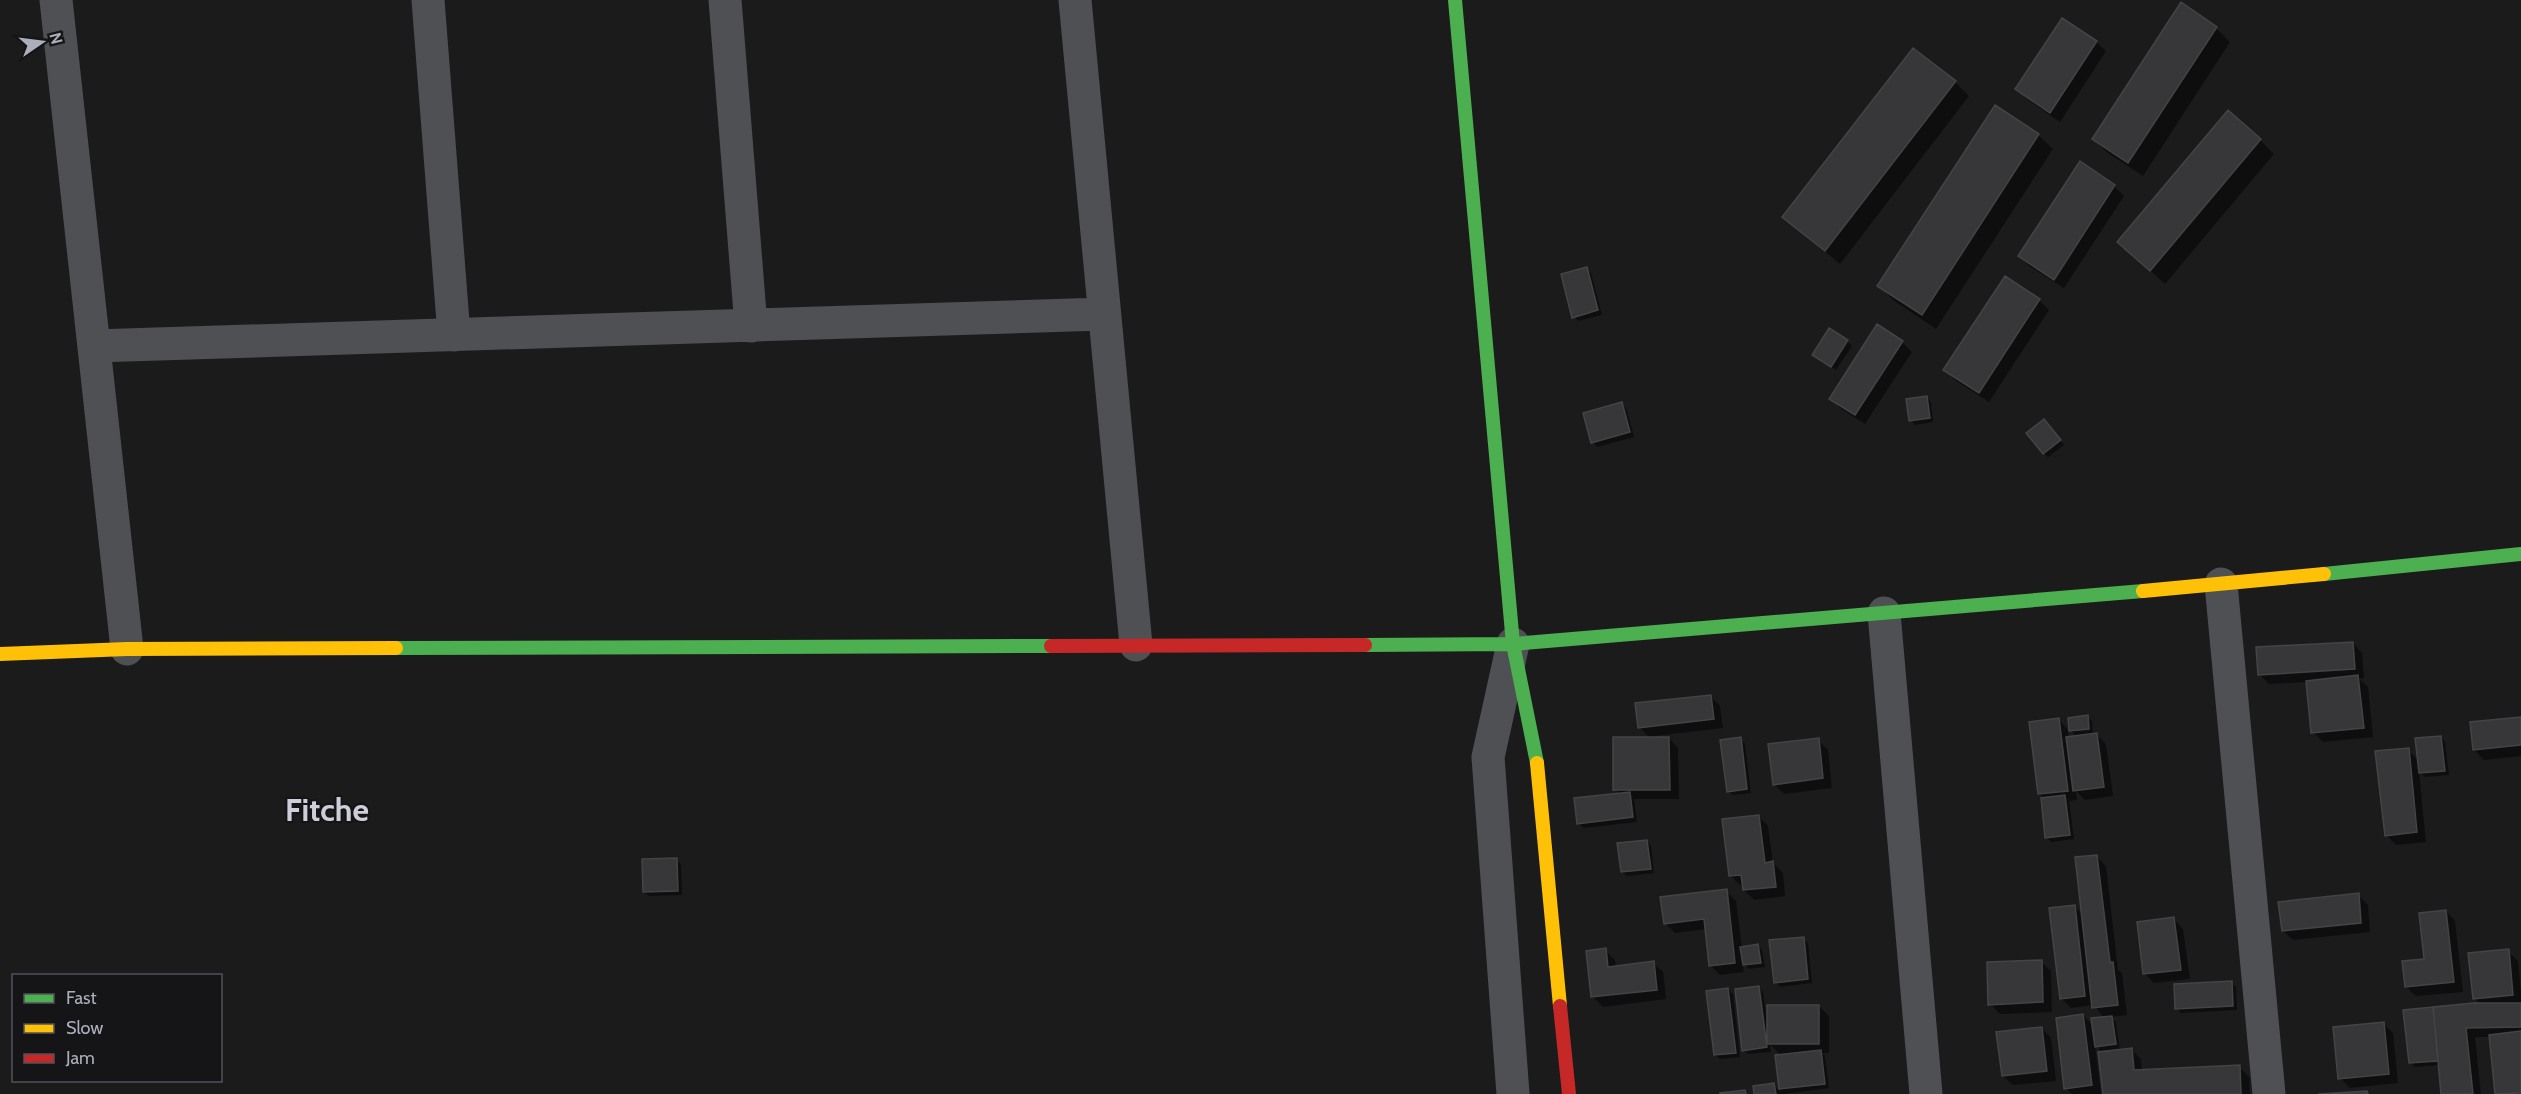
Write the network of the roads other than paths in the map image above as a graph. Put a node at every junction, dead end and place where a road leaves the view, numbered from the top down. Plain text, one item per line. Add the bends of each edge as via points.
1 (57, 0) edge
2 (428, 0) edge
3 (725, 0) edge
4 (1075, 0) edge
5 (1455, 0) edge
6 (1104, 314) junction
7 (751, 326) junction
8 (454, 335) junction
9 (94, 346) junction
10 (2521, 554) edge
11 (2221, 584) junction
12 (1884, 612) junction
13 (1513, 644) junction
14 (1136, 645) junction
15 (128, 649) junction
16 (0, 654) edge
17 (1513, 1094) edge
18 (1569, 1094) edge
19 (1926, 1094) edge
20 (2269, 1094) edge

1 - 9 street
2 - 8 street
3 - 7 street
4 - 6 street
5 - 13 street
6 - 7 street
6 - 14 street
7 - 8 street
8 - 9 street
9 - 15 street
10 - 11 street
11 - 12 street
11 - 20 street
12 - 13 street
12 - 19 street
13 - 14 street
13 - 17 street via 1488,757
13 - 18 street via 1536,756
14 - 15 street
15 - 16 street

